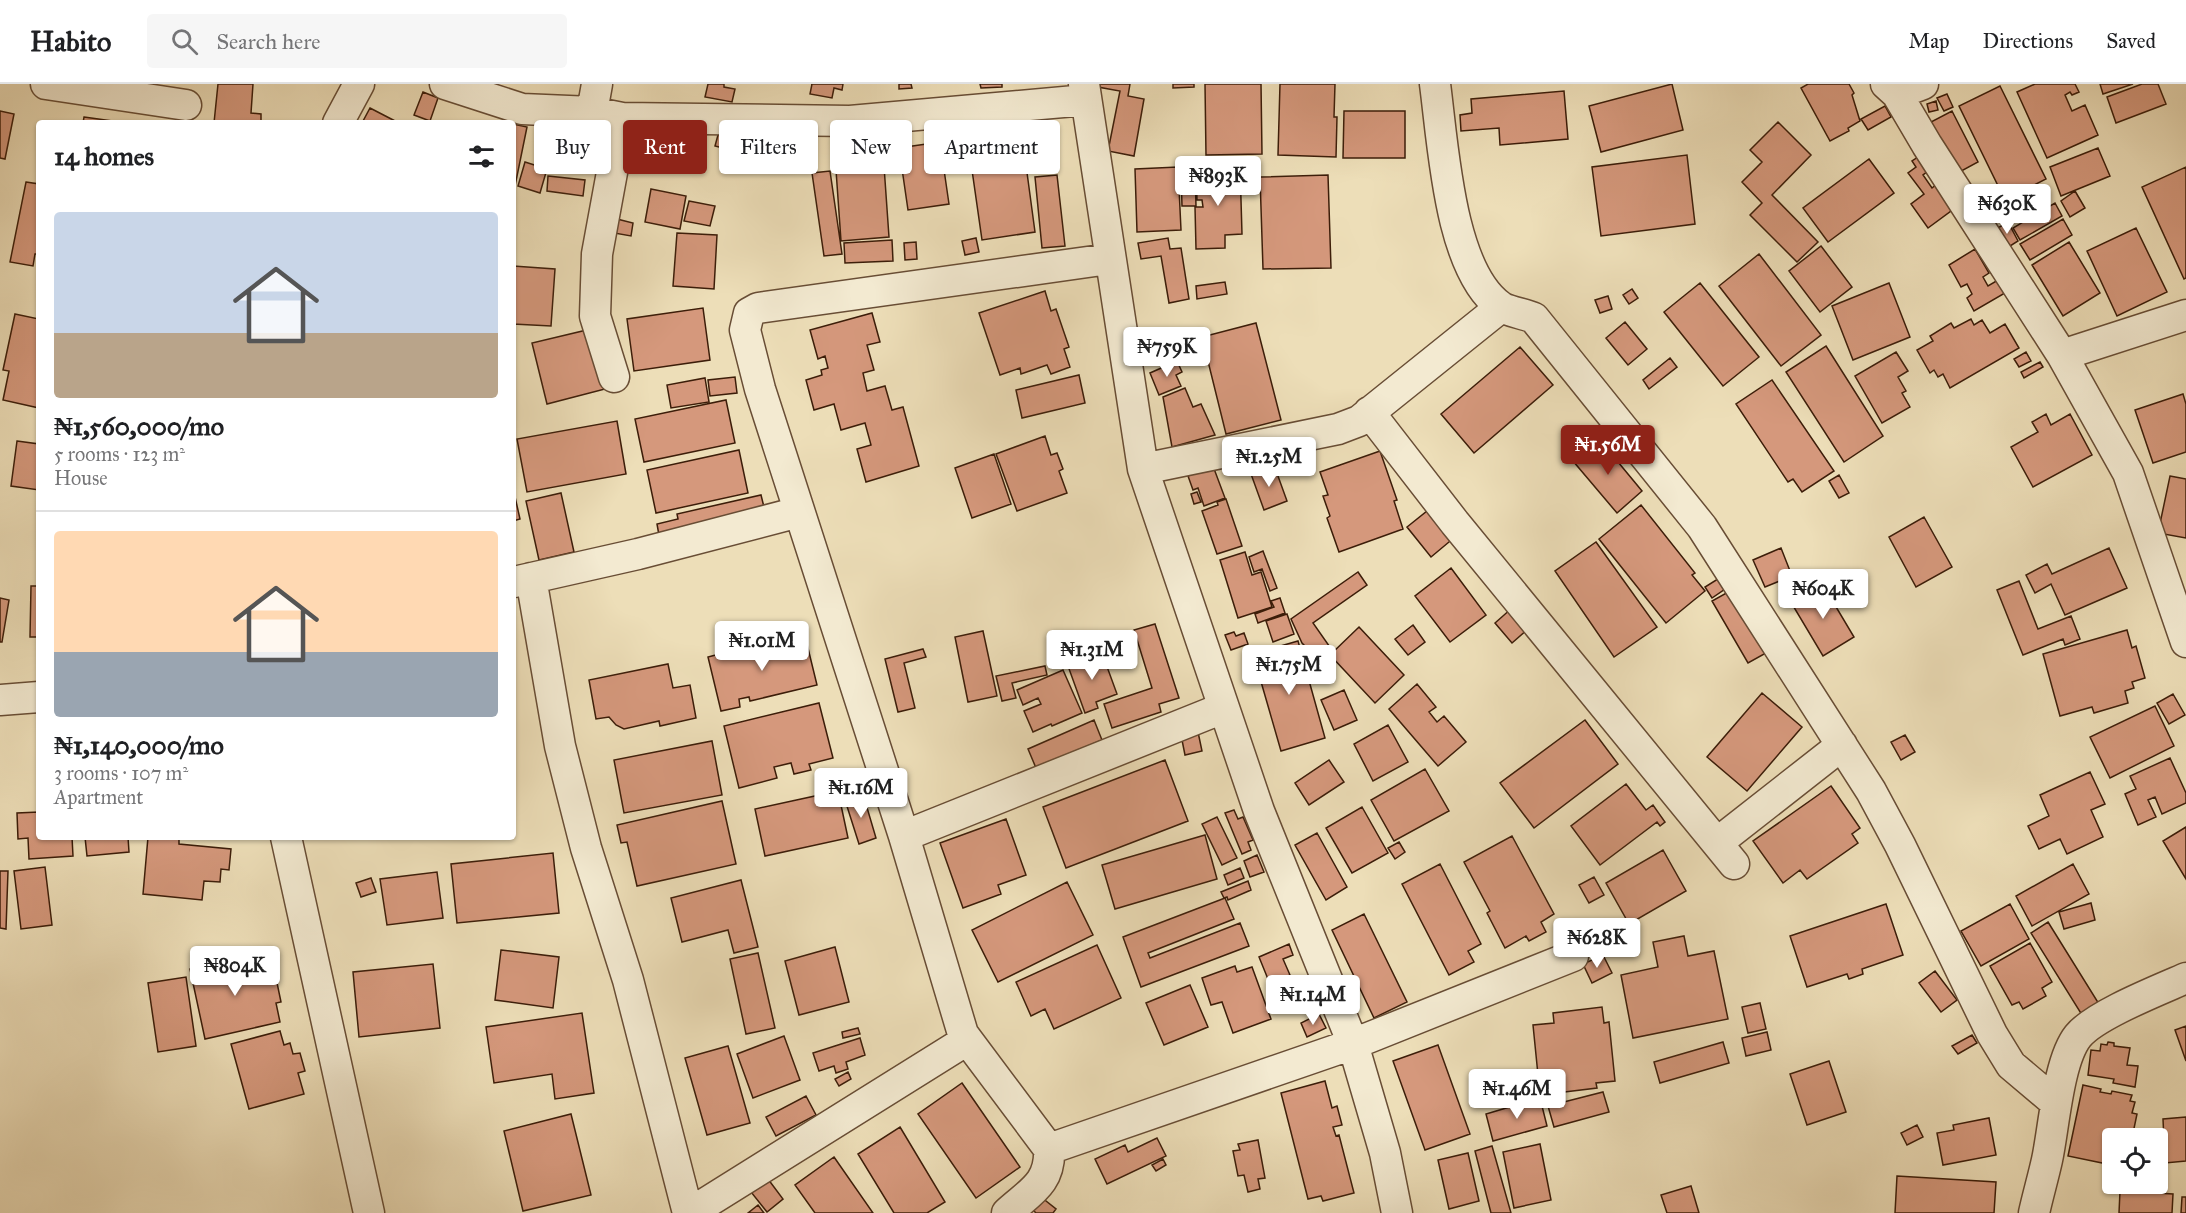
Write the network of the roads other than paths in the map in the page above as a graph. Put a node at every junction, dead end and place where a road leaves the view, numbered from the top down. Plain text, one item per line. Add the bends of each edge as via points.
1 (46, 84) edge
2 (359, 84) edge
3 (446, 84) edge
4 (1435, 84) edge
5 (1902, 87) edge
6 (1085, 92) edge
7 (595, 98) edge
8 (186, 104) edge
9 (622, 118) junction
10 (340, 120) edge
11 (1109, 259) junction
12 (1501, 307) junction
13 (2186, 315) edge
14 (2062, 355) junction
15 (614, 377) dead end
16 (1369, 412) junction
17 (1143, 469) junction
18 (799, 512) junction
19 (522, 580) edge
20 (2186, 642) edge
21 (36, 697) edge
22 (0, 700) edge
23 (1223, 708) junction
24 (1842, 746) junction
25 (904, 836) junction
26 (287, 840) edge
27 (1573, 956) dead end
28 (2186, 978) edge
29 (967, 1040) junction
30 (1353, 1044) junction
31 (2056, 1103) junction
32 (1049, 1149) junction
33 (369, 1213) edge
34 (689, 1213) edge
35 (1007, 1213) edge
36 (1396, 1213) edge
37 (2034, 1213) edge

1 - 8 street
2 - 10 street
3 - 7 street via 522,109
4 - 12 street via 1457,229 1479,284
5 - 14 street via 1927,145
6 - 9 street via 849,121
6 - 11 street
7 - 9 street
9 - 15 street via 597,254 595,316
11 - 17 street
11 - 18 street via 758,308 749,313 744,330
12 - 16 street
12 - 24 street via 1534,318 1702,527
13 - 14 street
14 - 20 street via 2128,472
16 - 17 street via 1359,421 1338,429
16 - 24 street via 1726,854
17 - 23 street
18 - 19 street
18 - 25 street
19 - 34 street via 586,848 628,980
21 - 22 street
23 - 25 street
23 - 30 street via 1259,811
24 - 31 street via 1900,845 1992,1034 2011,1065
25 - 29 street
26 - 33 street
27 - 30 street
28 - 31 street via 2101,1018 2078,1036
29 - 32 street
29 - 34 street
30 - 32 street
30 - 36 street via 1385,1153
31 - 37 street
32 - 35 street via 1050,1166 1044,1179

